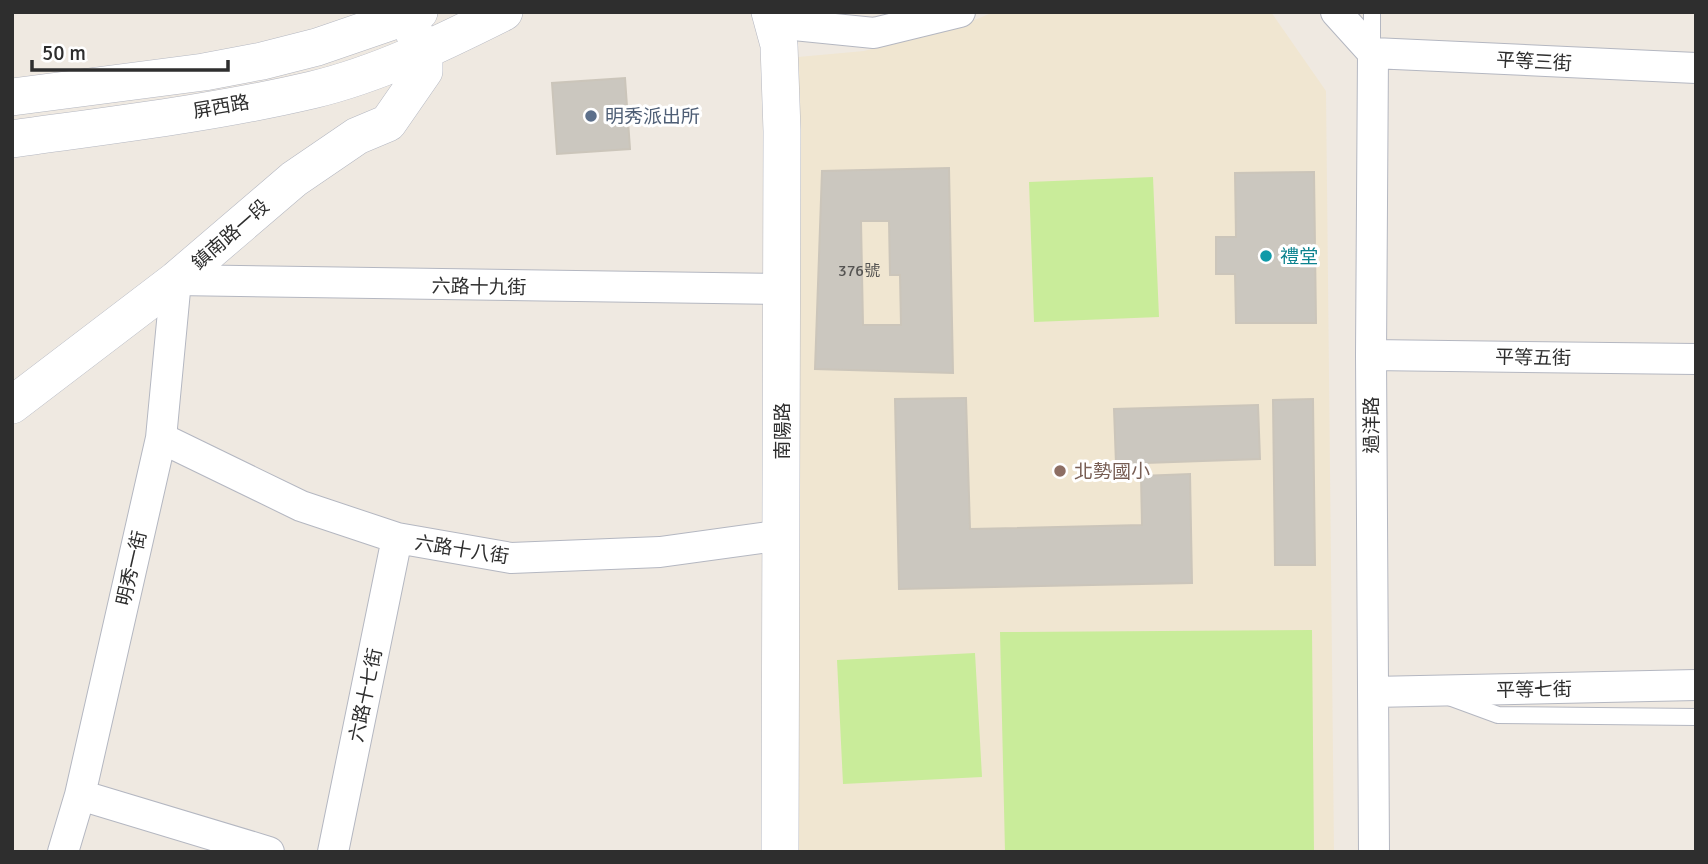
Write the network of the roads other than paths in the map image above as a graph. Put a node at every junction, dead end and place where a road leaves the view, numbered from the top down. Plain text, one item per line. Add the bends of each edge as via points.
1 (504, 12) edge
2 (960, 12) edge
3 (1336, 12) edge
4 (1371, 12) edge
5 (413, 15) edge
6 (772, 18) edge
7 (424, 52) junction
8 (1373, 54) junction
9 (1696, 68) edge
10 (12, 97) edge
11 (12, 139) edge
12 (176, 280) junction
13 (781, 289) junction
14 (1371, 355) junction
15 (1696, 359) edge
16 (12, 405) edge
17 (161, 438) junction
18 (783, 535) junction
19 (397, 538) junction
20 (1696, 685) edge
21 (1431, 691) junction
22 (1373, 692) junction
23 (1696, 717) edge
24 (80, 795) junction
25 (63, 852) edge
26 (269, 852) edge
27 (333, 852) edge
28 (780, 852) edge
29 (1374, 852) edge

1 - 7 street
2 - 6 street via 874,33
3 - 8 street
4 - 8 lane
5 - 7 street
5 - 10 street, 屏西路 via 317,47 227,68
6 - 13 street, 南陽路 via 781,68
7 - 11 street, 屏西路 via 313,90
7 - 12 street, 鎮南路一段 via 424,71 388,123 357,136 294,179
8 - 9 street, 平等三街
8 - 14 street, 過洋路
12 - 13 street, 六路十九街
12 - 16 street, 鎮南路一段
12 - 17 street, 明秀一街
13 - 18 street, 南陽路
14 - 15 street, 平等五街
14 - 22 street, 過洋路
17 - 19 street, 六路十八街 via 301,506
17 - 24 street, 明秀一街
18 - 19 street, 六路十八街 via 660,552 511,558
18 - 28 street, 南陽路
19 - 27 street, 六路十七街
20 - 21 street, 平等七街
21 - 22 street, 平等七街
21 - 23 lane via 1498,715
22 - 29 street, 過洋路
24 - 25 street, 明秀一街
24 - 26 street

